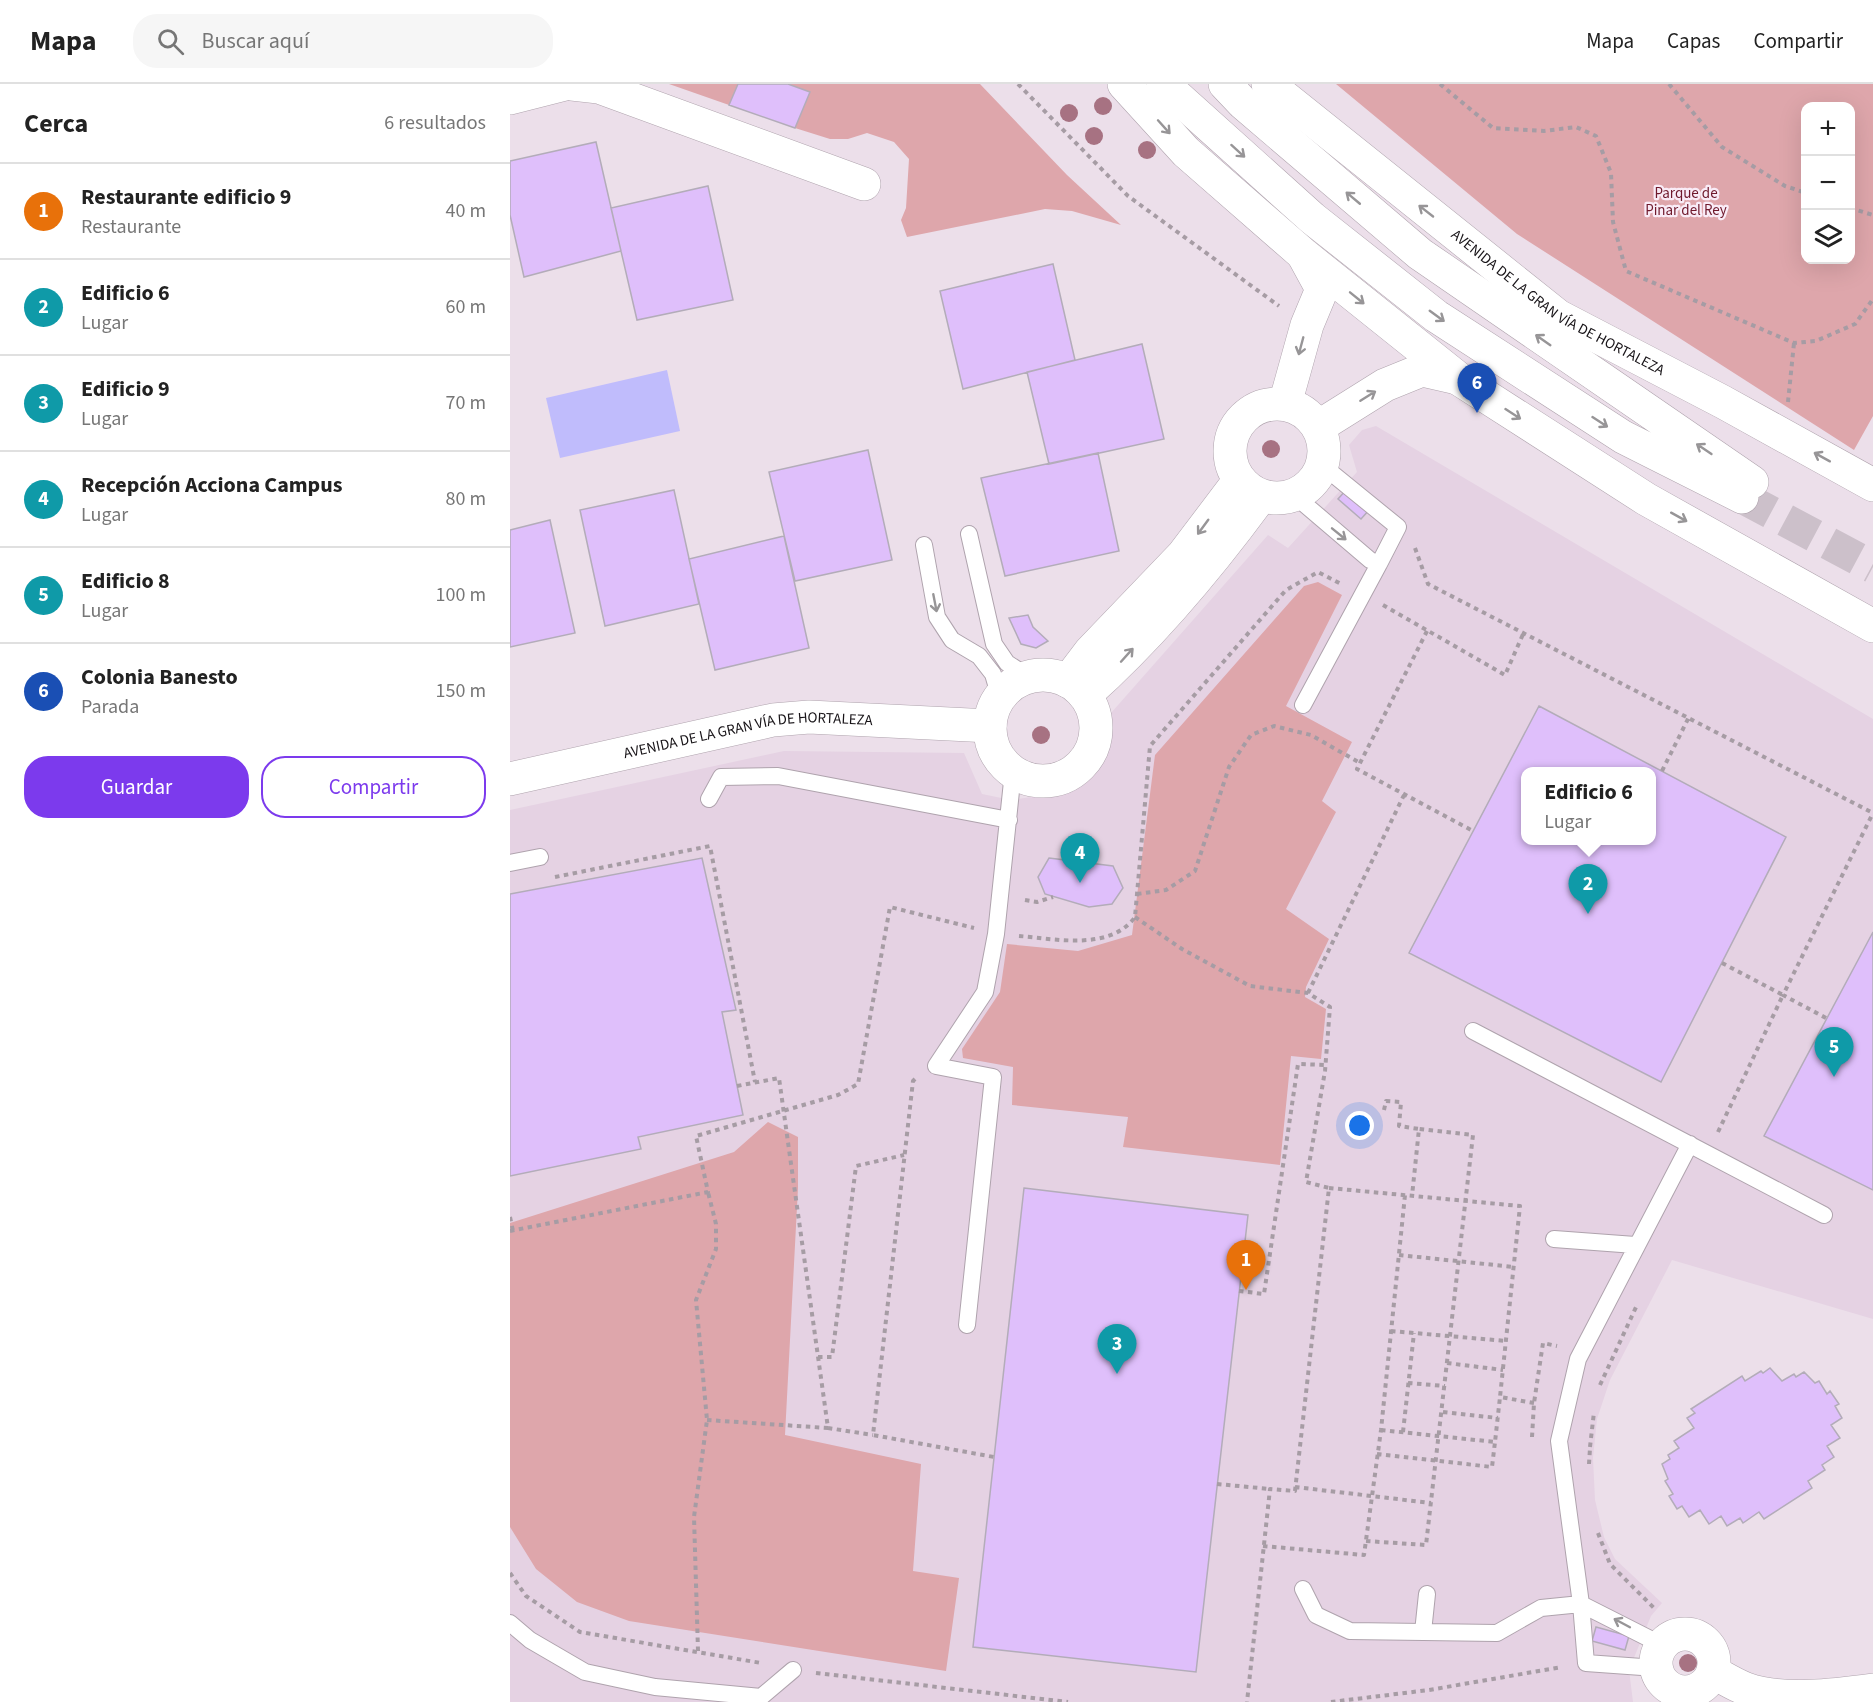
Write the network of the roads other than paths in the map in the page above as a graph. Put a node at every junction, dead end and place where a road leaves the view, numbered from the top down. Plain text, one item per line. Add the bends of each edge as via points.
1 (565, 84) edge
2 (572, 84) edge
3 (1124, 84) edge
4 (1163, 84) edge
5 (1225, 84) edge
6 (1268, 84) edge
7 (510, 98) edge
8 (864, 184) dead end
9 (1304, 255) junction
10 (1459, 379) junction
11 (1285, 404) junction
12 (1318, 427) junction
13 (1323, 466) junction
14 (1873, 485) edge
15 (1250, 489) junction
16 (1295, 496) junction
17 (969, 534) dead end
18 (924, 545) dead end
19 (1379, 564) junction
20 (1873, 626) edge
21 (1030, 678) junction
22 (1076, 688) junction
23 (1303, 705) dead end
24 (995, 712) junction
25 (1013, 772) junction
26 (510, 779) edge
27 (709, 799) dead end
28 (1009, 820) junction
29 (540, 857) dead end
30 (510, 863) edge
31 (1473, 1031) dead end
32 (1690, 1144) junction
33 (1824, 1215) dead end
34 (1554, 1239) dead end
35 (1635, 1245) junction
36 (967, 1325) dead end
37 (1303, 1590) dead end
38 (1427, 1594) dead end
39 (1581, 1604) junction
40 (510, 1623) edge
41 (1423, 1632) junction
42 (1659, 1656) junction
43 (792, 1670) dead end
44 (1713, 1672) junction
45 (1873, 1690) edge

1 - 7 street
2 - 8 street via 600,87
3 -> 9 street via 1186,152
4 -> 5 street via 1312,218 1436,316 1623,437 1747,490 1420,254 1242,103
14 -> 6 street, AVENIDA DE LA GRAN VÍA DE HORTALEZA via 1558,316
9 -> 10 street
9 -> 11 street via 1322,289 1306,325
12 -> 10 street via 1385,386 1422,370
10 -> 20 street via 1646,499
11 - 12 street via 1310,416
11 - 15 street via 1253,410 1232,434 1232,466
12 - 13 street via 1323,440
13 - 16 street via 1312,484
13 - 19 lane via 1398,526
15 - 16 street via 1278,500
15 - 22 street via 1090,652
16 -> 19 lane
17 - 21 lane via 994,644 1007,663
18 -> 24 lane via 938,617 952,640 978,656 993,674
19 - 23 lane
21 - 22 street via 1053,676
21 - 24 street via 1010,687
22 - 25 street via 1093,710 1096,726 1095,743 1088,758 1076,771 1045,782 1028,780
24 - 25 street via 992,744 1000,760
24 - 26 street, AVENIDA DE LA GRAN VÍA DE HORTALEZA via 773,720
25 - 28 lane
27 - 28 lane via 721,777 778,776
28 - 36 lane via 985,992 936,1066 993,1077
29 - 30 lane
31 - 32 lane
32 - 33 lane
32 - 35 lane
34 - 35 lane
35 - 39 lane via 1578,1359 1559,1441
37 - 41 lane via 1316,1615 1350,1631
38 - 41 lane
39 - 41 lane via 1540,1608 1497,1633
42 -> 39 lane
39 - 42 lane via 1586,1663
40 - 43 lane via 530,1640 585,1672 655,1687 761,1697
42 - 44 street via 1664,1683 1679,1692 1703,1686
42 - 44 street via 1679,1635 1698,1638 1712,1652
44 - 45 street via 1767,1695 1818,1696

